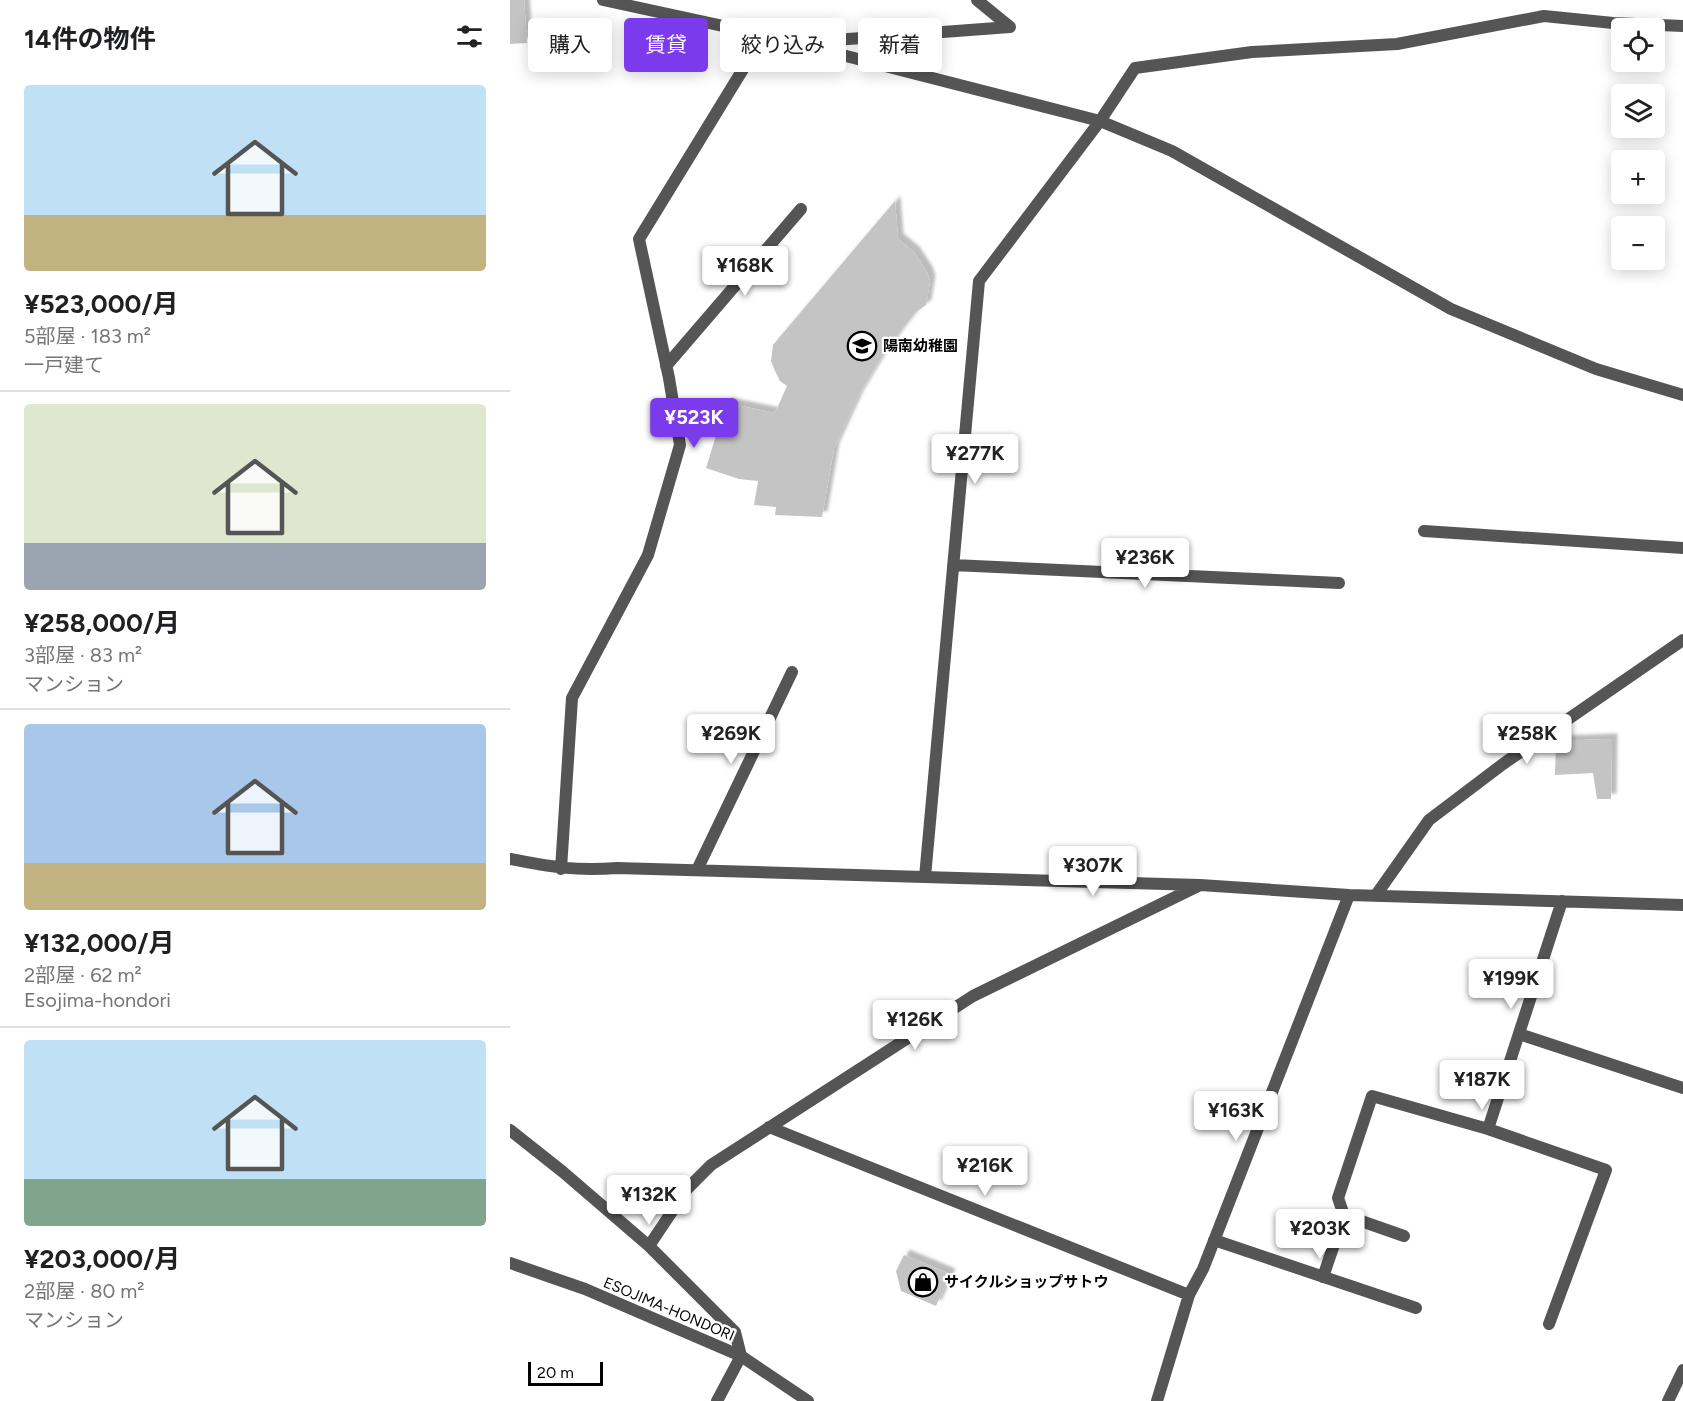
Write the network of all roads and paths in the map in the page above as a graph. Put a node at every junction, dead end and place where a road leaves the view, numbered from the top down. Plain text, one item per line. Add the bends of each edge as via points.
1 (603, 0) edge
2 (977, 0) edge
3 (720, 25) edge
4 (1683, 26) edge
5 (846, 39) edge
6 (846, 56) edge
7 (741, 72) edge
8 (1100, 121) junction
9 (801, 209) dead end
10 (666, 366) junction
11 (1683, 395) edge
12 (1424, 531) dead end
13 (1683, 548) edge
14 (953, 565) junction
15 (1340, 583) dead end
16 (1683, 640) edge
17 (792, 672) dead end
18 (510, 859) edge
19 (561, 869) junction
20 (697, 870) junction
21 (925, 878) junction
22 (1200, 885) junction
23 (1349, 895) junction
24 (1376, 895) junction
25 (1562, 901) junction
26 (1683, 905) edge
27 (1519, 1034) junction
28 (1683, 1088) edge
29 (769, 1127) junction
30 (1488, 1129) junction
31 (510, 1130) edge
32 (1344, 1215) junction
33 (1404, 1236) dead end
34 (1214, 1240) junction
35 (649, 1246) junction
36 (510, 1263) edge
37 (1323, 1277) junction
38 (1189, 1295) junction
39 (1416, 1308) dead end
40 (1549, 1324) dead end
41 (741, 1356) junction
42 (1683, 1370) edge
43 (717, 1401) edge
44 (808, 1401) edge
45 (1157, 1401) edge
46 (1668, 1401) edge

1 - 3 street
2 - 5 street via 1010,27
4 - 8 street via 1544,16 1397,44 1252,52 1135,68
6 - 8 street
7 - 10 street via 639,239
8 - 11 street via 1172,151 1451,309 1596,369
8 - 14 street via 979,281
9 - 10 street
10 - 19 street via 680,445 648,555 572,698
12 - 13 street
14 - 15 street
14 - 21 street
16 - 24 street via 1429,820
17 - 20 street
18 - 19 street
19 - 20 street
20 - 21 street
21 - 22 street
22 - 23 street
22 - 29 street via 973,996
23 - 24 street
23 - 34 street
24 - 25 street
25 - 26 street
25 - 27 street
27 - 28 street
27 - 30 street
29 - 35 street via 711,1165 687,1189
29 - 38 street
30 - 32 street via 1372,1096 1338,1198
30 - 40 street via 1606,1170
31 - 35 street
32 - 33 street
32 - 37 street
34 - 37 street
34 - 38 street
35 - 41 street via 735,1332
36 - 41 street, ESOJIMA-HONDORI via 585,1289
37 - 39 street
38 - 45 street
41 - 43 street
41 - 44 street, ESOJIMA-HONDORI
42 - 46 street

